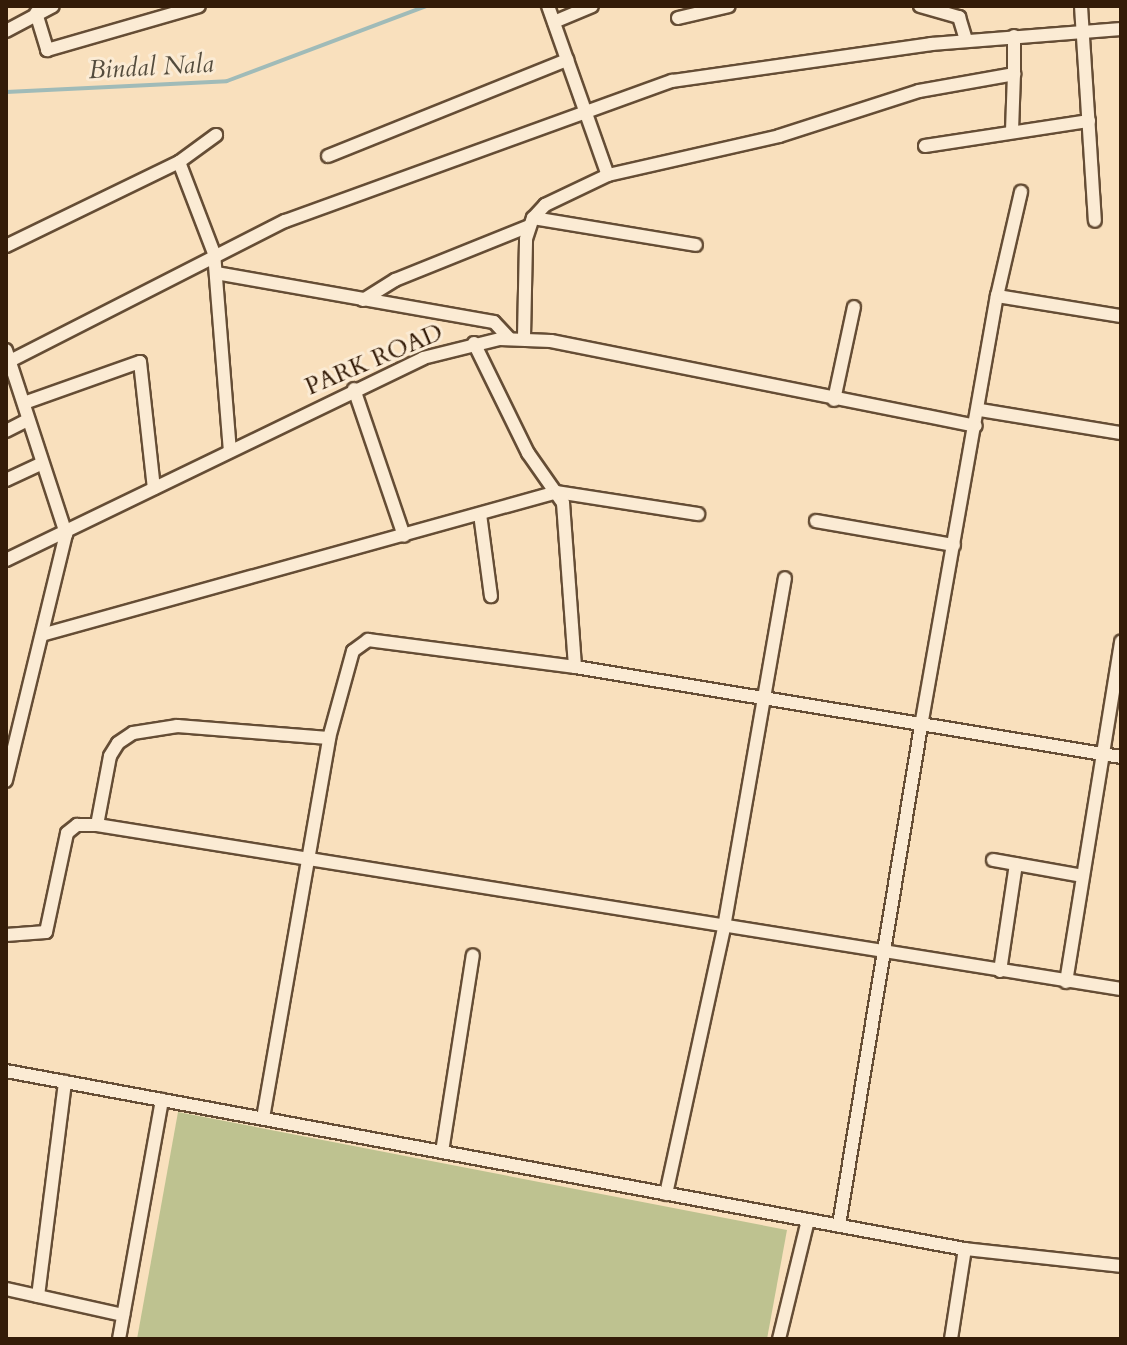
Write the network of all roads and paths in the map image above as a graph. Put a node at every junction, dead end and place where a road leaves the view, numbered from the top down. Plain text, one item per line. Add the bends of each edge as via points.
1 (53, 6) edge
2 (199, 6) edge
3 (548, 6) edge
4 (592, 6) edge
5 (729, 6) edge
6 (920, 6) edge
7 (1081, 6) edge
8 (942, 9) edge
9 (36, 13) junction
10 (678, 18) dead end
11 (554, 22) junction
12 (1121, 29) edge
13 (6, 31) edge
14 (1085, 35) junction
15 (1014, 36) junction
16 (966, 40) junction
17 (567, 60) junction
18 (1014, 74) junction
19 (586, 109) junction
20 (1089, 121) junction
21 (1012, 131) junction
22 (216, 135) dead end
23 (925, 146) dead end
24 (328, 156) dead end
25 (179, 162) junction
26 (608, 175) junction
27 (1021, 192) dead end
28 (1095, 221) dead end
29 (531, 222) junction
30 (696, 245) dead end
31 (6, 246) edge
32 (214, 253) junction
33 (216, 273) junction
34 (997, 296) junction
35 (363, 300) junction
36 (854, 307) dead end
37 (1121, 316) edge
38 (524, 337) junction
39 (509, 338) junction
40 (474, 343) junction
41 (8, 355) edge
42 (354, 389) junction
43 (834, 400) junction
44 (24, 403) junction
45 (980, 410) junction
46 (28, 420) junction
47 (976, 426) junction
48 (6, 431) edge
49 (1121, 433) edge
50 (230, 450) junction
51 (41, 464) junction
52 (6, 480) edge
53 (154, 488) junction
54 (557, 492) junction
55 (480, 514) junction
56 (698, 514) dead end
57 (816, 521) dead end
58 (66, 534) junction
59 (404, 536) junction
60 (954, 545) junction
61 (6, 560) edge
62 (785, 578) dead end
63 (491, 596) dead end
64 (45, 634) junction
65 (1121, 641) edge
66 (575, 667) junction
67 (765, 699) junction
68 (921, 726) junction
69 (10, 735) edge
70 (329, 738) junction
71 (1104, 755) junction
72 (1121, 757) edge
73 (6, 779) edge
74 (97, 825) junction
75 (308, 860) junction
76 (993, 860) dead end
77 (1016, 864) junction
78 (1083, 876) junction
79 (724, 927) junction
80 (6, 935) edge
81 (884, 953) junction
82 (473, 955) dead end
83 (1000, 971) junction
84 (1066, 982) junction
85 (1121, 989) edge
86 (6, 1071) edge
87 (65, 1082) junction
88 (162, 1100) junction
89 (263, 1118) junction
90 (442, 1152) junction
91 (666, 1194) junction
92 (808, 1220) junction
93 (839, 1225) junction
94 (965, 1249) junction
95 (1121, 1266) edge
96 (6, 1289) edge
97 (38, 1296) junction
98 (123, 1315) junction
99 (119, 1339) edge
100 (779, 1339) edge
101 (951, 1339) edge

1 - 9 street
2 - 9 street via 47,50
3 - 11 street
4 - 11 street
5 - 10 street
6 - 8 street
7 - 14 street
8 - 16 street via 959,17
9 - 13 street
11 - 17 street
12 - 14 street
14 - 15 street
14 - 20 street
15 - 16 street
15 - 18 street
16 - 19 street via 699,74
17 - 19 street
17 - 24 street
18 - 21 street
18 - 26 street via 919,91 779,136
19 - 26 street
19 - 32 street via 338,200
20 - 21 street
20 - 28 street
21 - 23 street
22 - 25 street
25 - 31 street
25 - 32 street
26 - 29 street via 545,205
27 - 34 street
29 - 30 street
29 - 35 street via 395,280
29 - 38 street
32 - 33 street
32 - 41 street via 140,299
33 - 35 street
33 - 50 street
34 - 37 street
34 - 45 street
35 - 39 street via 494,322
36 - 43 street
38 - 39 street, PARK ROAD
38 - 43 street, PARK ROAD
39 - 40 street, PARK ROAD
40 - 42 street, PARK ROAD via 423,358
40 - 54 street via 528,453
41 - 44 street
42 - 50 street, PARK ROAD
42 - 59 street
43 - 47 street, PARK ROAD
44 - 46 street
44 - 53 street via 140,362
45 - 47 street
45 - 49 street
46 - 48 street
46 - 51 street
47 - 60 street
50 - 53 street, PARK ROAD
51 - 52 street
51 - 58 street
53 - 58 street, PARK ROAD
54 - 55 street
54 - 56 street
54 - 66 street via 567,523
55 - 59 street
55 - 63 street
57 - 60 street
58 - 61 street, PARK ROAD
58 - 64 street
59 - 64 street
60 - 68 street
62 - 67 street
64 - 69 street
65 - 71 street
66 - 67 street
66 - 70 street via 368,640 353,651
67 - 68 street
67 - 79 street
68 - 71 street
68 - 81 street
69 - 73 street
70 - 74 street via 177,726 133,733 110,756
70 - 75 street
71 - 72 street
71 - 78 street
74 - 75 street
74 - 80 street via 77,825 67,833 46,932
75 - 79 street
75 - 89 street
76 - 77 street
77 - 78 street
77 - 83 street
78 - 84 street
79 - 81 street
79 - 91 street
81 - 83 street
81 - 93 street
82 - 90 street
83 - 84 street
84 - 85 street
86 - 87 street
87 - 88 street
87 - 97 street
88 - 89 street
88 - 98 street
89 - 90 street
90 - 91 street
91 - 92 street
92 - 93 street
92 - 100 street
93 - 94 street
94 - 95 street
94 - 101 street
96 - 97 street
97 - 98 street
98 - 99 street

